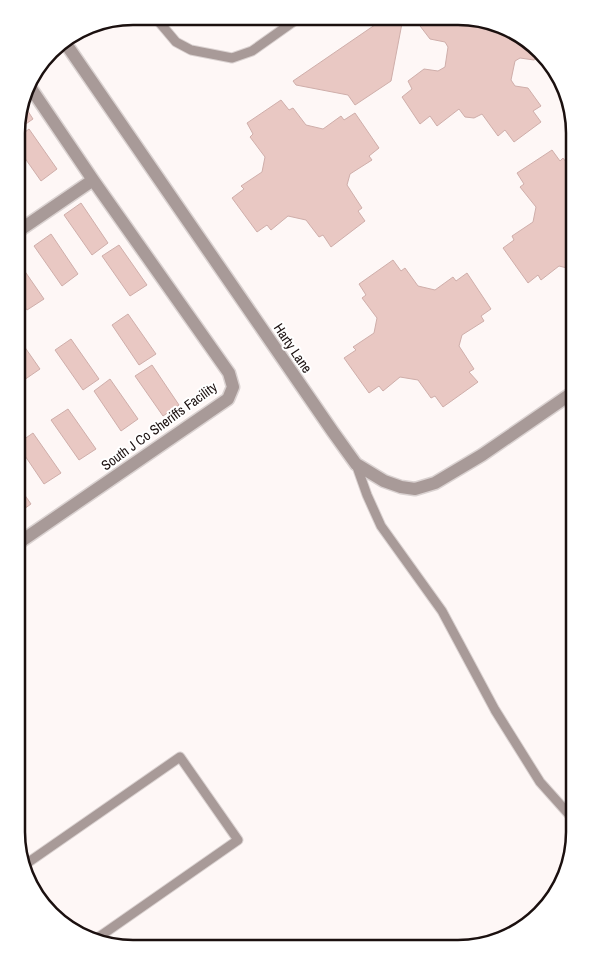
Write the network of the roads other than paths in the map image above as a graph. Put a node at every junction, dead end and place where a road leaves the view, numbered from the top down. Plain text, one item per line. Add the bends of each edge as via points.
1 (162, 25) edge
2 (289, 25) edge
3 (69, 47) edge
4 (33, 92) edge
5 (93, 180) junction
6 (25, 227) edge
7 (566, 397) edge
8 (356, 464) junction
9 (25, 539) edge
10 (566, 811) edge
11 (29, 862) edge
12 (101, 935) edge

1 - 2 lane via 176,42 191,50 232,58 252,51
3 - 8 street, Harty Lane
4 - 5 street, South J Co Sheriffs Facility
5 - 6 street
5 - 9 street, South J Co Sheriffs Facility via 229,372 233,387 228,400
7 - 8 street, Harty Lane via 435,483 415,489 401,487
8 - 10 lane via 381,526 442,611 495,710 540,782
11 - 12 lane via 180,757 238,840

